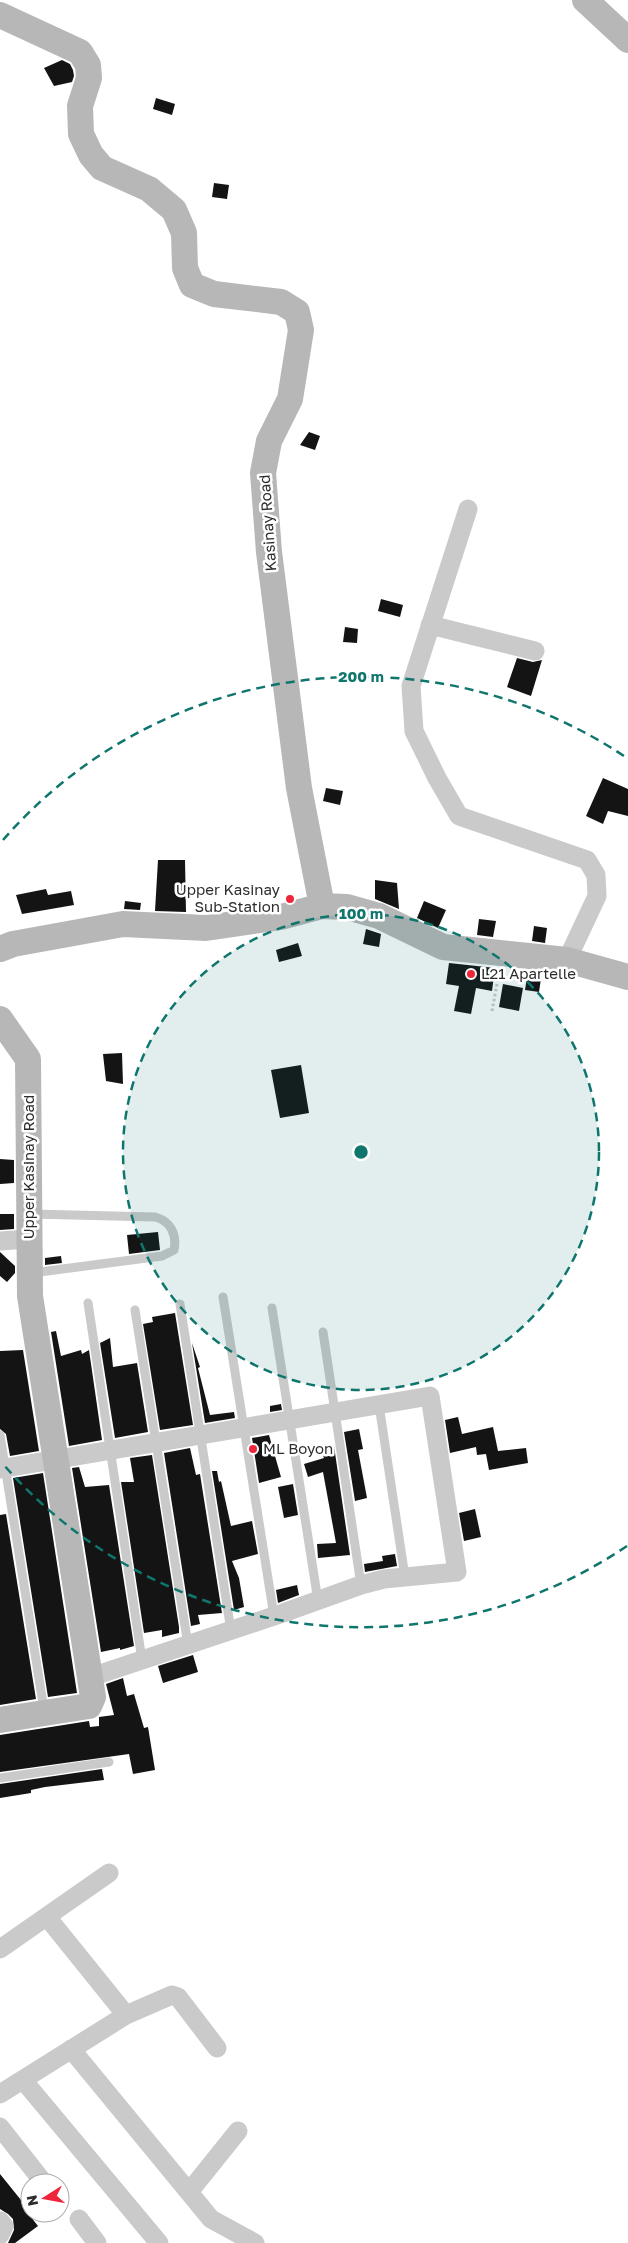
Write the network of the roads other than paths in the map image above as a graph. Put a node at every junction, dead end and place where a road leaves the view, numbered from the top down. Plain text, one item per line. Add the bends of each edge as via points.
1 (585, 0) edge
2 (0, 15) edge
3 (628, 40) edge
4 (468, 509) dead end
5 (430, 626) junction
6 (535, 651) dead end
7 (322, 906) junction
8 (0, 949) edge
9 (567, 960) junction
10 (628, 977) edge
11 (0, 1019) edge
12 (29, 1227) junction
13 (0, 1240) edge
14 (30, 1274) junction
15 (223, 1297) dead end
16 (88, 1303) dead end
17 (180, 1304) dead end
18 (272, 1308) dead end
19 (135, 1310) dead end
20 (323, 1332) dead end
21 (380, 1405) junction
22 (335, 1412) junction
23 (290, 1420) junction
24 (244, 1428) junction
25 (0, 1435) edge
26 (200, 1435) junction
27 (156, 1443) junction
28 (110, 1450) junction
29 (56, 1460) junction
30 (3, 1469) edge
31 (405, 1577) junction
32 (361, 1585) junction
33 (318, 1601) junction
34 (274, 1616) junction
35 (231, 1631) junction
36 (188, 1645) junction
37 (142, 1660) junction
38 (91, 1677) junction
39 (44, 1713) junction
40 (0, 1720) edge
41 (109, 1762) dead end
42 (0, 1778) edge
43 (109, 1873) dead end
44 (47, 1916) junction
45 (0, 1949) edge
46 (126, 2015) junction
47 (216, 2048) dead end
48 (71, 2049) junction
49 (23, 2080) junction
50 (0, 2094) edge
51 (0, 2127) edge
52 (238, 2131) dead end
53 (36, 2173) edge
54 (189, 2192) junction
55 (79, 2219) dead end
56 (0, 2221) edge
57 (0, 2235) edge
58 (97, 2243) edge
59 (159, 2243) edge
60 (254, 2243) edge

1 - 3 street
2 - 7 street, Kasinay Road via 80,52 88,65 89,78 80,106 81,134 90,155 102,168 149,189 174,210 184,233 185,268 192,285 214,294 281,302 297,312 301,330 290,399 268,441 263,473 269,552 299,788
4 - 5 street
5 - 6 street
5 - 9 street via 411,686 414,731 460,816 588,860 596,875 597,896
7 - 8 street via 281,917 206,928 123,924
7 - 9 street via 347,906 379,916 443,947
9 - 10 street
11 - 12 street, Upper Kasinay Road via 28,1059
12 - 13 street
12 - 14 street, Upper Kasinay Road
12 - 14 lane via 155,1217 167,1223 176,1240 174,1250 162,1256
14 - 29 street, Upper Kasinay Road via 30,1296
15 - 24 lane
16 - 28 lane
17 - 26 lane
18 - 23 lane
19 - 27 lane
20 - 22 lane
21 - 22 street
21 - 31 lane
21 - 31 street via 430,1396 458,1572
22 - 23 street
22 - 32 lane
23 - 24 street
23 - 33 lane
24 - 26 street
24 - 34 lane
25 - 30 lane
26 - 27 street
26 - 35 lane
27 - 28 street
27 - 36 lane
28 - 29 street
28 - 37 lane
29 - 30 street
29 - 38 street, Upper Kasinay Road
30 - 39 lane
31 - 32 street
32 - 33 street
33 - 34 street
34 - 35 street
35 - 36 street
36 - 37 street
37 - 38 street
38 - 39 street, Upper Kasinay Road via 93,1697 89,1706
39 - 40 street
41 - 42 lane
43 - 44 street
44 - 45 street
44 - 46 street
46 - 47 street via 172,1994 178,1997
46 - 48 street
48 - 49 street
48 - 54 street
49 - 50 street
49 - 59 street
51 - 53 street
52 - 54 street
54 - 60 street via 211,2219
55 - 58 street
56 - 57 street via 4,2226

